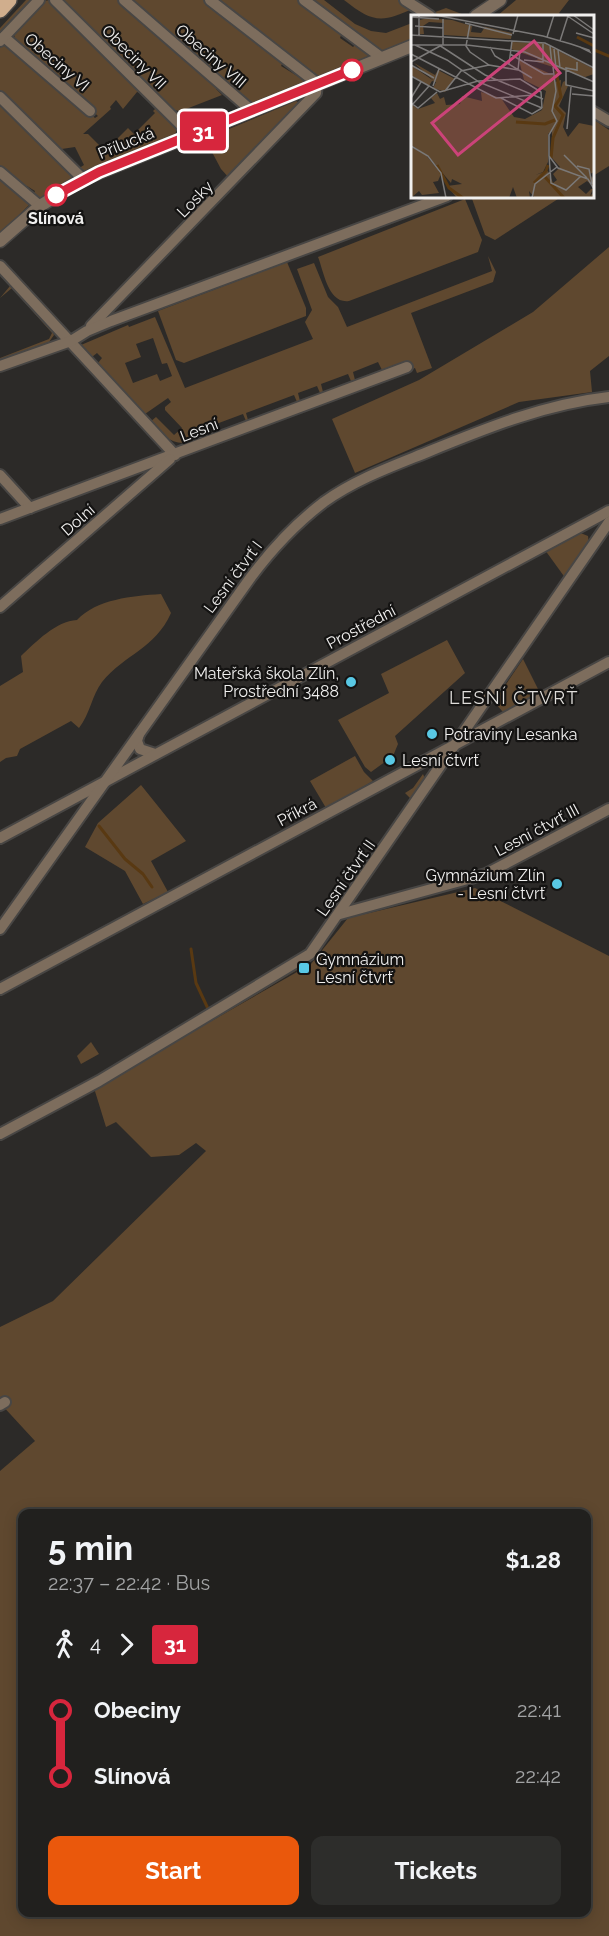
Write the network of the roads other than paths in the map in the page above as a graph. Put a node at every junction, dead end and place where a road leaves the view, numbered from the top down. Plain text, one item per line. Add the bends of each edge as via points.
1 (9, 0) edge
2 (39, 0) edge
3 (56, 0) edge
4 (124, 0) edge
5 (210, 0) edge
6 (304, 0) edge
7 (500, 0) edge
8 (409, 3) edge
9 (0, 10) edge
10 (428, 15) edge
11 (478, 15) edge
12 (2, 39) edge
13 (411, 46) edge
14 (382, 58) junction
15 (317, 84) junction
16 (0, 97) edge
17 (90, 111) dead end
18 (252, 111) junction
19 (594, 112) edge
20 (609, 121) edge
21 (191, 135) junction
22 (0, 172) edge
23 (82, 179) junction
24 (442, 198) edge
25 (40, 206) junction
26 (0, 241) edge
27 (0, 266) edge
28 (87, 331) junction
29 (71, 341) junction
30 (0, 366) edge
31 (407, 367) dead end
32 (609, 398) edge
33 (175, 455) junction
34 (0, 475) edge
35 (30, 508) junction
36 (609, 511) edge
37 (0, 519) edge
38 (609, 522) edge
39 (579, 527) junction
40 (594, 544) junction
41 (0, 607) edge
42 (609, 662) edge
43 (139, 734) junction
44 (455, 745) junction
45 (155, 754) junction
46 (104, 783) junction
47 (61, 805) junction
48 (609, 809) edge
49 (75, 823) junction
50 (0, 838) edge
51 (340, 914) junction
52 (0, 929) edge
53 (0, 989) edge
54 (0, 1134) edge

1 - 9 main road
2 - 12 street
3 - 21 street, Obeciny VII
4 - 18 street, Obeciny VIII
5 - 15 street
6 - 14 street
7 - 11 street
8 - 10 street
12 - 17 street, Obeciny VI
13 - 14 street, Přílucká
14 - 15 street, Přílucká
15 - 18 street, Přílucká
15 - 28 street, Losky via 316,93
16 - 23 street
18 - 21 street, Přílucká
19 - 20 street
21 - 23 street, Přílucká
22 - 25 street
23 - 25 street, Přílucká
24 - 28 street
25 - 26 street, Přílucká
27 - 29 street
28 - 29 street
29 - 30 street
29 - 33 street
31 - 33 street, Lesní
32 - 43 street, Lesní čtvrť I via 521,415 366,477 324,502 268,554
33 - 35 street, Lesní
33 - 41 street, Dolní
34 - 35 street
35 - 37 street, Lesní
36 - 39 street, Prostřední
38 - 40 street, Lesní čtvrť II
39 - 40 street via 590,533
39 - 45 street, Prostřední
40 - 44 street, Lesní čtvrť II
42 - 44 street, Příkrá
43 - 45 street via 140,749
43 - 46 street, Lesní čtvrť I
44 - 51 street, Lesní čtvrť II
44 - 53 street, Příkrá
45 - 46 street, Prostřední
46 - 47 street, Prostřední
46 - 49 street, Lesní čtvrť I
47 - 49 street via 74,813
47 - 50 street, Prostřední
48 - 51 street, Lesní čtvrť III via 486,874
49 - 52 street, Lesní čtvrť I
51 - 54 street, Lesní čtvrť II via 302,961 99,1081

